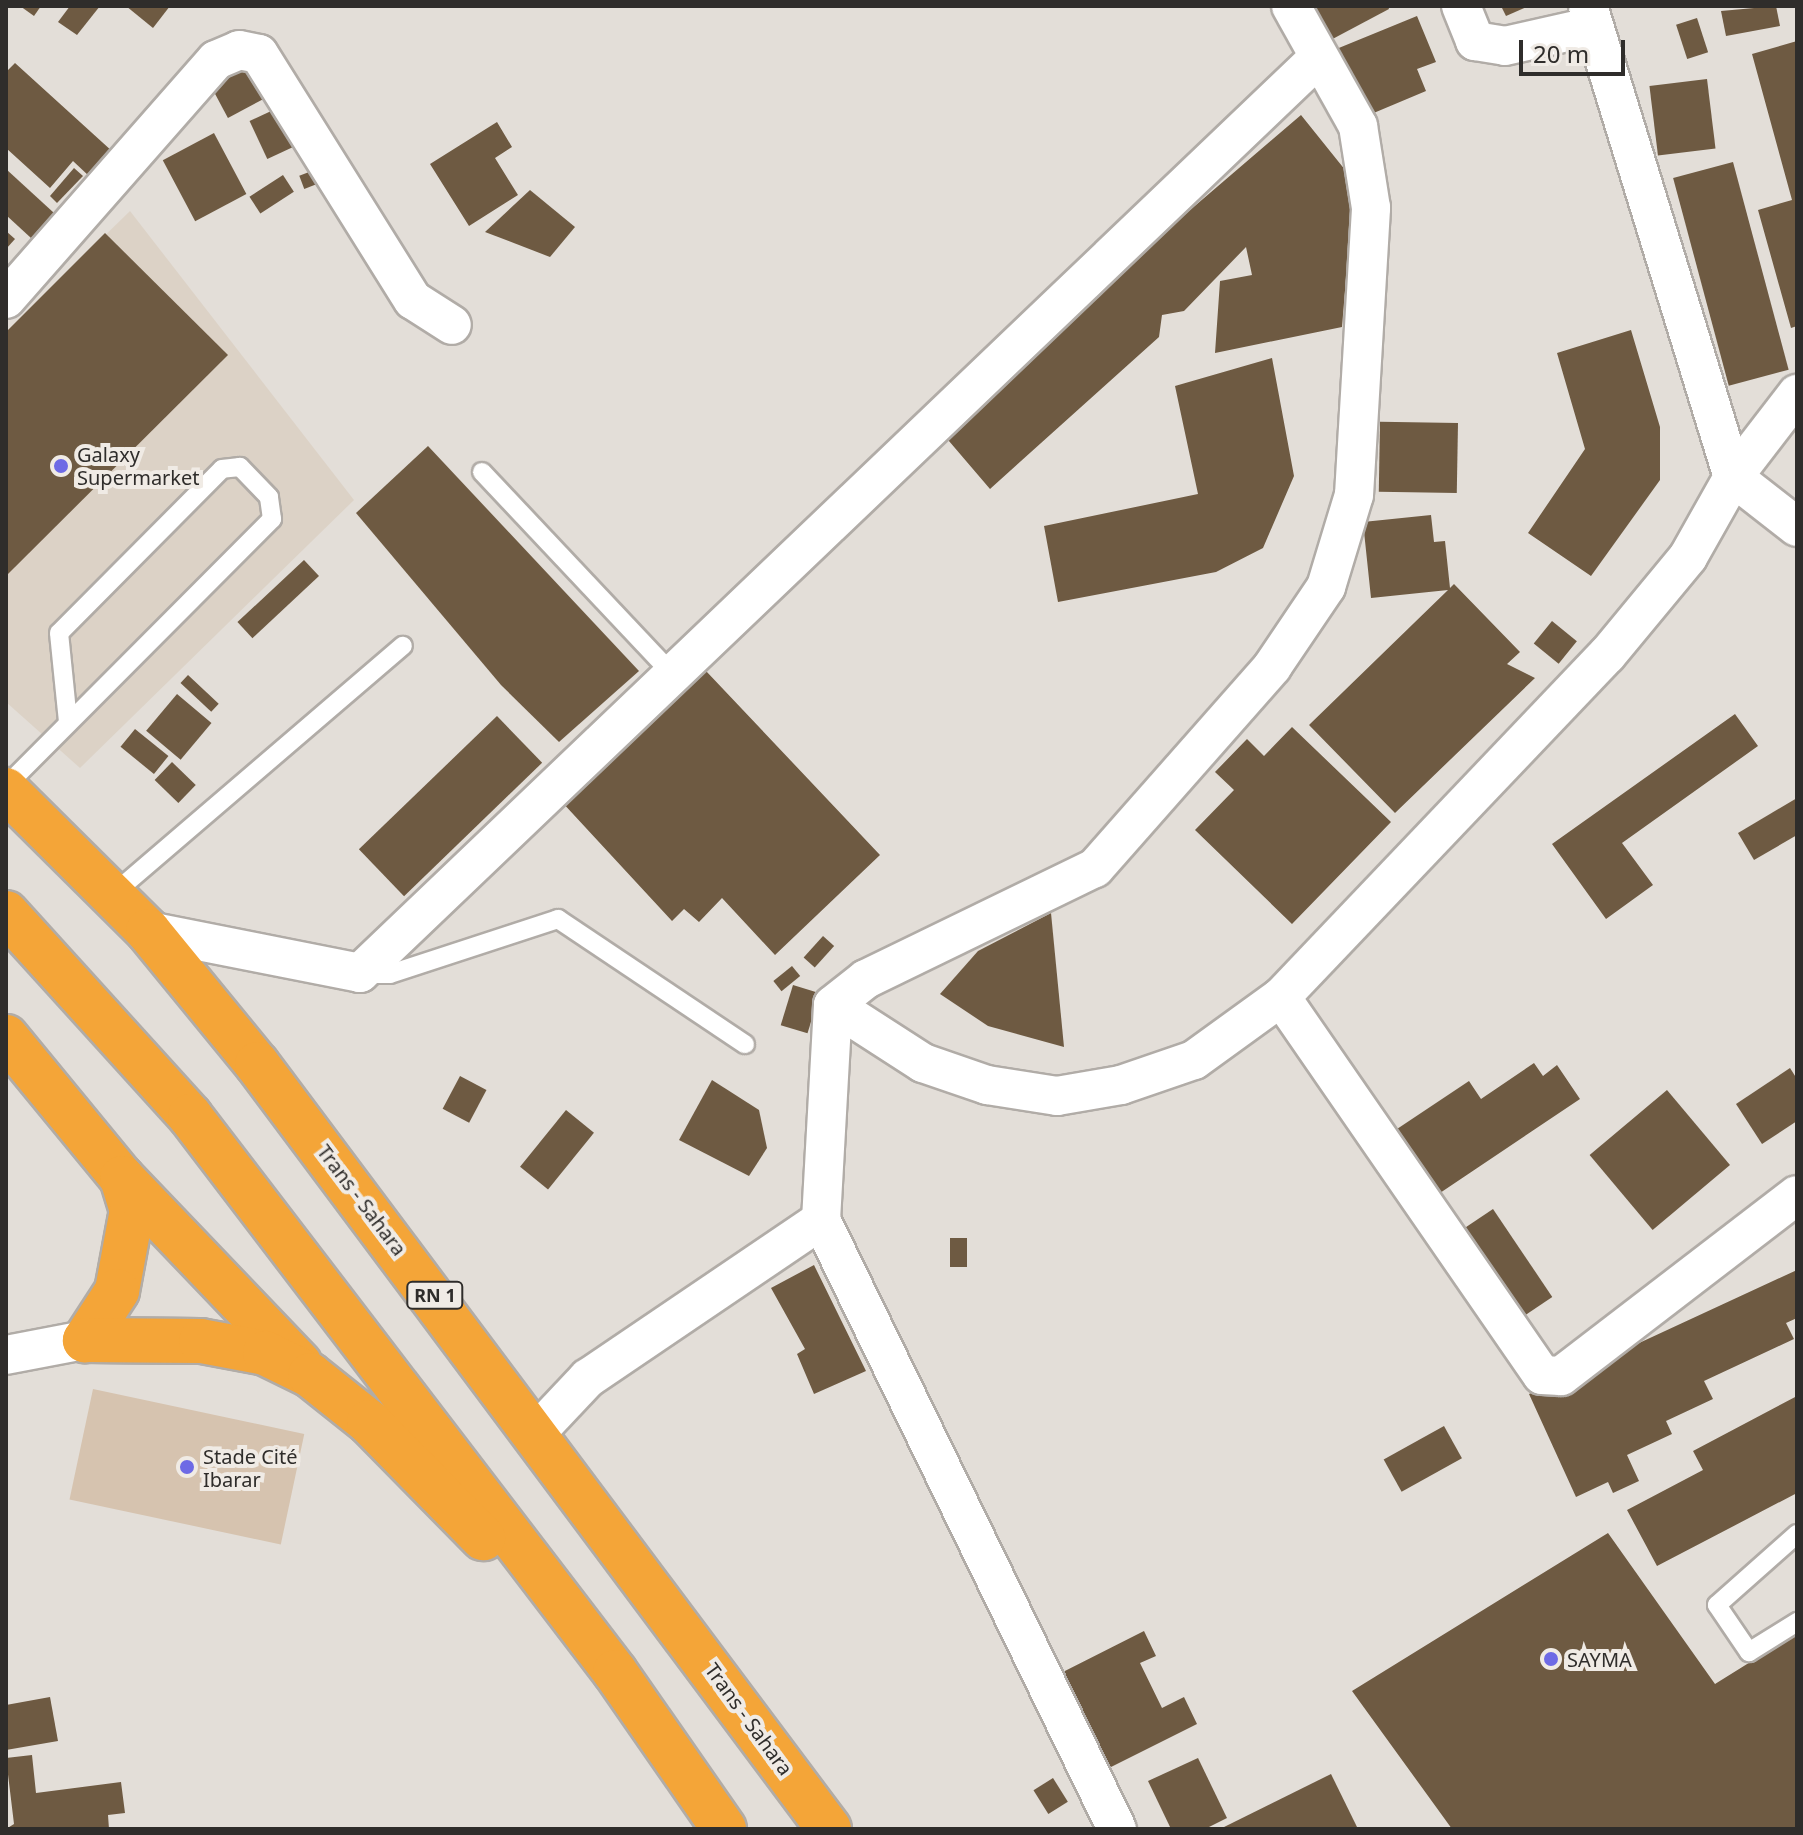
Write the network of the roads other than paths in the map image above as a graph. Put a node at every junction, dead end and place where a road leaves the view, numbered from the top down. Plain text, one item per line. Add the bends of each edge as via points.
1 (1291, 6) edge
2 (1461, 6) edge
3 (1591, 16) edge
4 (1317, 59) junction
5 (6, 299) edge
6 (452, 325) dead end
7 (1797, 394) edge
8 (482, 472) dead end
9 (1733, 477) junction
10 (1797, 527) edge
11 (403, 646) dead end
12 (673, 675) junction
13 (68, 721) junction
14 (6, 788) edge
15 (112, 895) junction
16 (6, 913) edge
17 (148, 931) junction
18 (360, 973) junction
19 (1281, 997) junction
20 (833, 1005) junction
21 (6, 1037) edge
22 (745, 1044) dead end
23 (122, 1178) junction
24 (1797, 1195) edge
25 (821, 1220) junction
26 (85, 1340) junction
27 (6, 1355) edge
28 (310, 1375) junction
29 (538, 1431) junction
30 (1797, 1534) edge
31 (1797, 1622) edge
32 (615, 1672) junction
33 (724, 1829) edge
34 (829, 1829) edge
35 (1117, 1829) edge

1 - 4 street
2 - 3 street via 1475,41 1505,46
3 - 9 street
4 - 12 street
4 - 20 street via 1358,126 1371,208 1354,495 1326,587 1272,667 1095,868 866,979
5 - 6 street via 216,60 239,50 259,54 413,300
7 - 9 street
8 - 12 lane
9 - 10 street
9 - 19 street via 1688,557 1607,655
11 - 15 lane
12 - 18 street
13 - 13 lane via 59,633 222,469 240,467 269,497 272,519
13 - 14 lane
14 - 15 highway, Trans - Sahara / RN 1
15 - 17 highway, Trans - Sahara / RN 1
16 - 32 highway via 190,1116
17 - 18 street
17 - 29 highway, Trans - Sahara / RN 1
18 - 22 lane via 390,974 558,919
19 - 20 street via 1194,1060 1121,1085 1057,1096 987,1085 923,1063
19 - 24 street via 1542,1375 1561,1376
20 - 25 street
21 - 23 highway
23 - 26 highway via 132,1210 128,1254 117,1291
23 - 28 highway
25 - 29 street via 588,1378
25 - 35 street
26 - 27 street
26 - 28 highway via 201,1341 265,1353
28 - 32 highway via 369,1422
29 - 34 highway, Trans - Sahara / RN 1
30 - 31 lane via 1717,1605 1749,1652
32 - 33 highway

